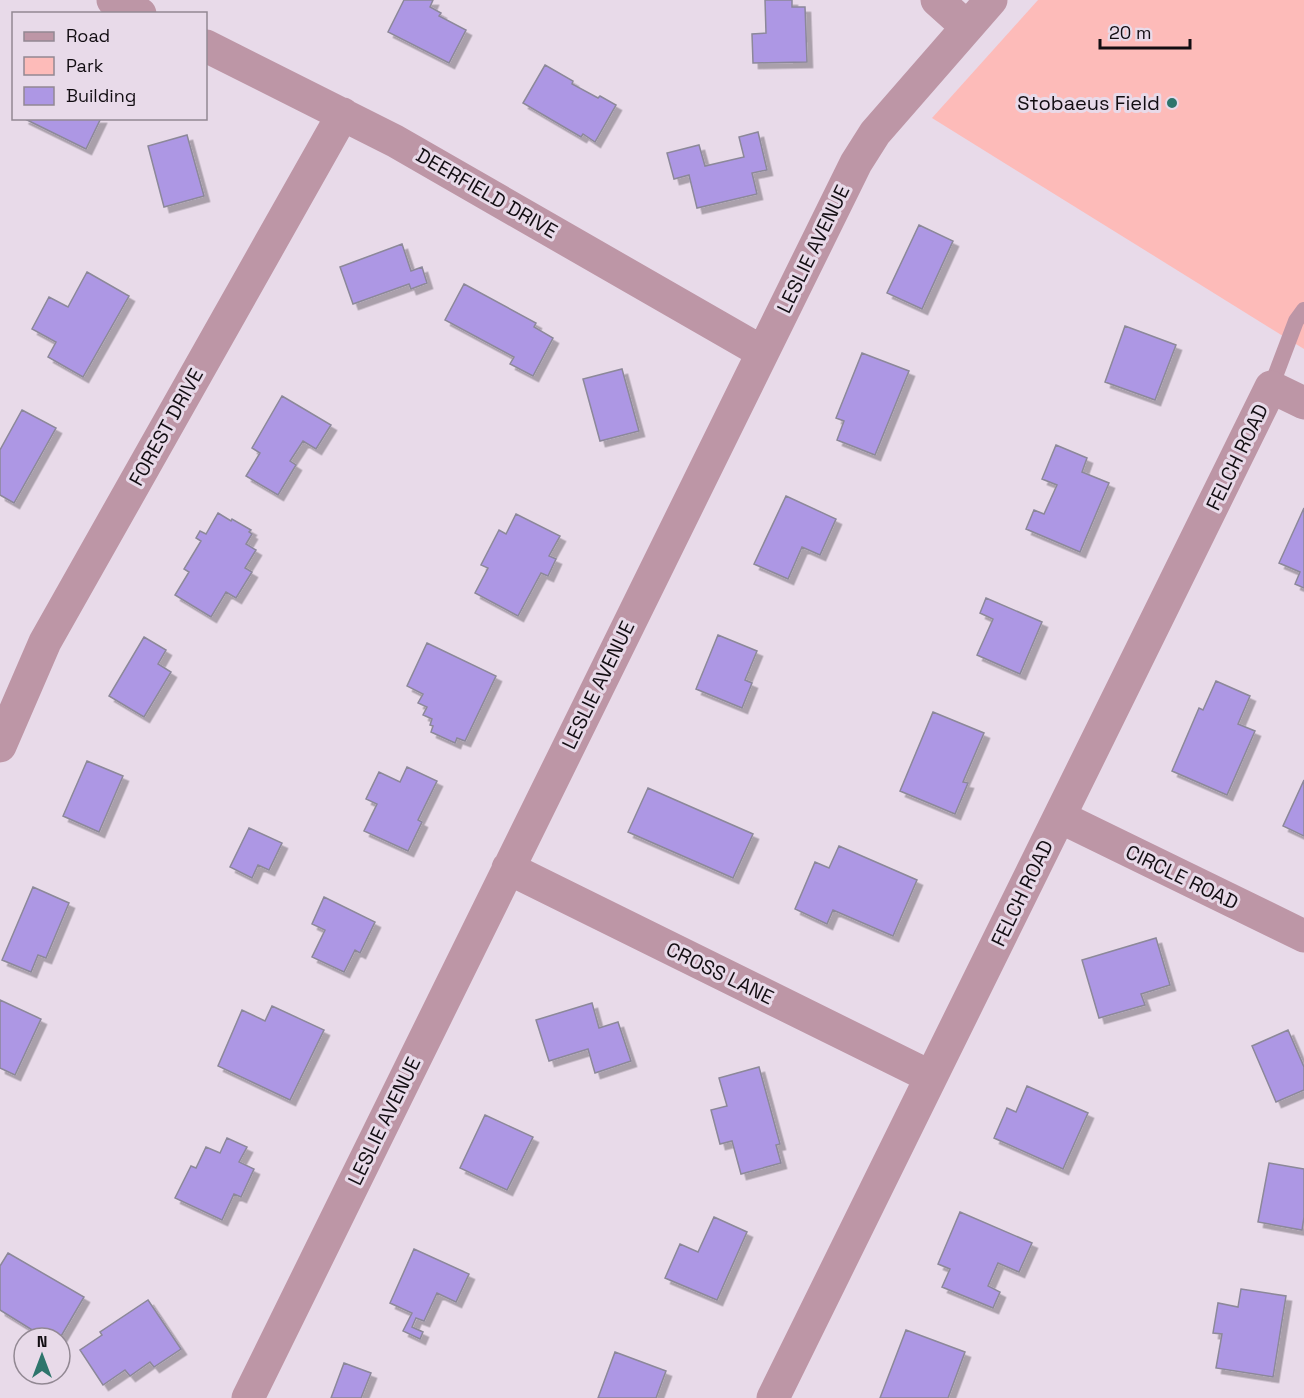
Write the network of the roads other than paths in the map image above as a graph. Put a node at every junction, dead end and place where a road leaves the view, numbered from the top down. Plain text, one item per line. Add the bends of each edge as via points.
1 (113, 0) edge
2 (937, 0) edge
3 (991, 0) edge
4 (136, 12) edge
5 (967, 27) junction
6 (207, 46) edge
7 (343, 114) junction
8 (1304, 310) edge
9 (762, 352) junction
10 (1271, 387) junction
11 (1304, 403) edge
12 (0, 746) edge
13 (1059, 817) junction
14 (508, 868) junction
15 (1304, 936) edge
16 (931, 1077) junction
17 (248, 1398) edge
18 (773, 1398) edge

1 - 4 street
2 - 5 street
3 - 5 street, LESLIE AVENUE
5 - 9 street, LESLIE AVENUE via 855,163
6 - 7 street, DEERFIELD DRIVE
7 - 9 street, DEERFIELD DRIVE
7 - 12 street, FOREST DRIVE via 45,642
8 - 10 lane via 1296,321
9 - 14 street, LESLIE AVENUE
10 - 11 street
10 - 13 street, FELCH ROAD
13 - 15 street, CIRCLE ROAD
13 - 16 street, FELCH ROAD
14 - 16 street, CROSS LANE
14 - 17 street, LESLIE AVENUE
16 - 18 street, FELCH ROAD

